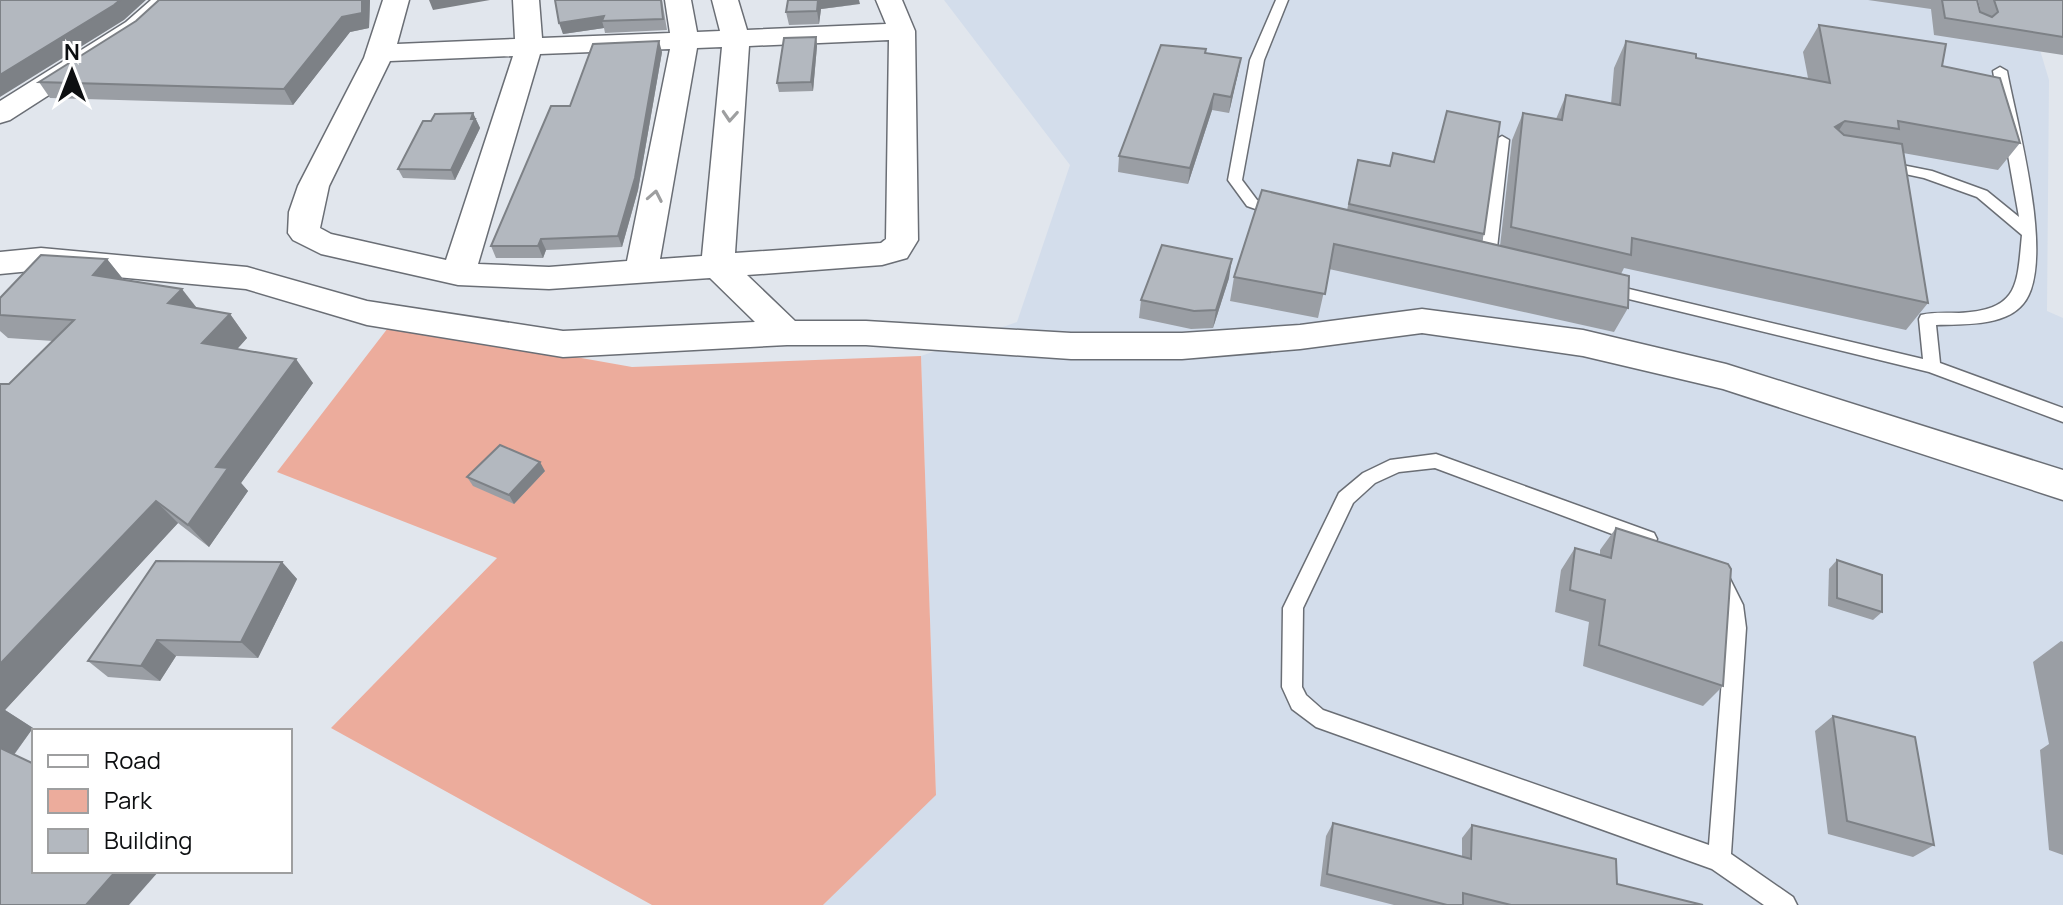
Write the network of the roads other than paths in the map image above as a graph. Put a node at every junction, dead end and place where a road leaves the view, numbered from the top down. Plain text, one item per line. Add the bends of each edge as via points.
1 (167, 0) edge
2 (396, 0) edge
3 (526, 0) edge
4 (678, 0) edge
5 (725, 0) edge
6 (889, 0) edge
7 (1282, 0) edge
8 (902, 31) junction
9 (736, 38) junction
10 (685, 40) junction
11 (529, 47) junction
12 (383, 53) junction
13 (2000, 71) dead end
14 (0, 114) edge
15 (1502, 140) edge
16 (1870, 163) edge
17 (1899, 168) junction
18 (1903, 189) edge
19 (1291, 215) edge
20 (2030, 233) junction
21 (1488, 260) edge
22 (0, 263) edge
23 (718, 266) junction
24 (641, 273) junction
25 (458, 274) junction
26 (1579, 282) edge
27 (787, 333) junction
28 (1932, 367) junction
29 (2063, 415) edge
30 (2063, 485) edge
31 (1670, 547) edge
32 (1699, 558) edge
33 (1719, 860) junction
34 (1785, 905) edge

1 - 14 street via 135,28
2 - 12 street
3 - 11 street
4 - 10 street
5 - 9 street
6 - 8 street
7 - 19 lane via 1257,60 1235,180 1252,203
8 - 9 street
8 - 23 street via 899,246 882,254
9 - 10 street
9 -> 23 street
10 - 11 street
24 -> 10 street
11 - 12 street
11 - 25 street
12 - 25 street via 304,213 304,233 321,243
13 - 20 lane
15 - 21 lane
16 - 17 lane
17 - 18 lane
17 - 20 lane via 1982,194
20 - 28 lane via 2017,301 1990,314 1925,312
22 - 27 street via 41,259 247,278 367,313 563,344
23 - 24 street
23 - 27 street
24 - 25 street via 549,278
26 - 28 lane
27 - 30 street via 1182,346 1422,321 1583,343 1726,377
28 - 29 lane
31 - 33 lane via 1436,461 1396,465 1369,478 1346,498 1293,608 1292,687 1316,717
32 - 33 lane via 1722,579 1736,628
33 - 34 lane

